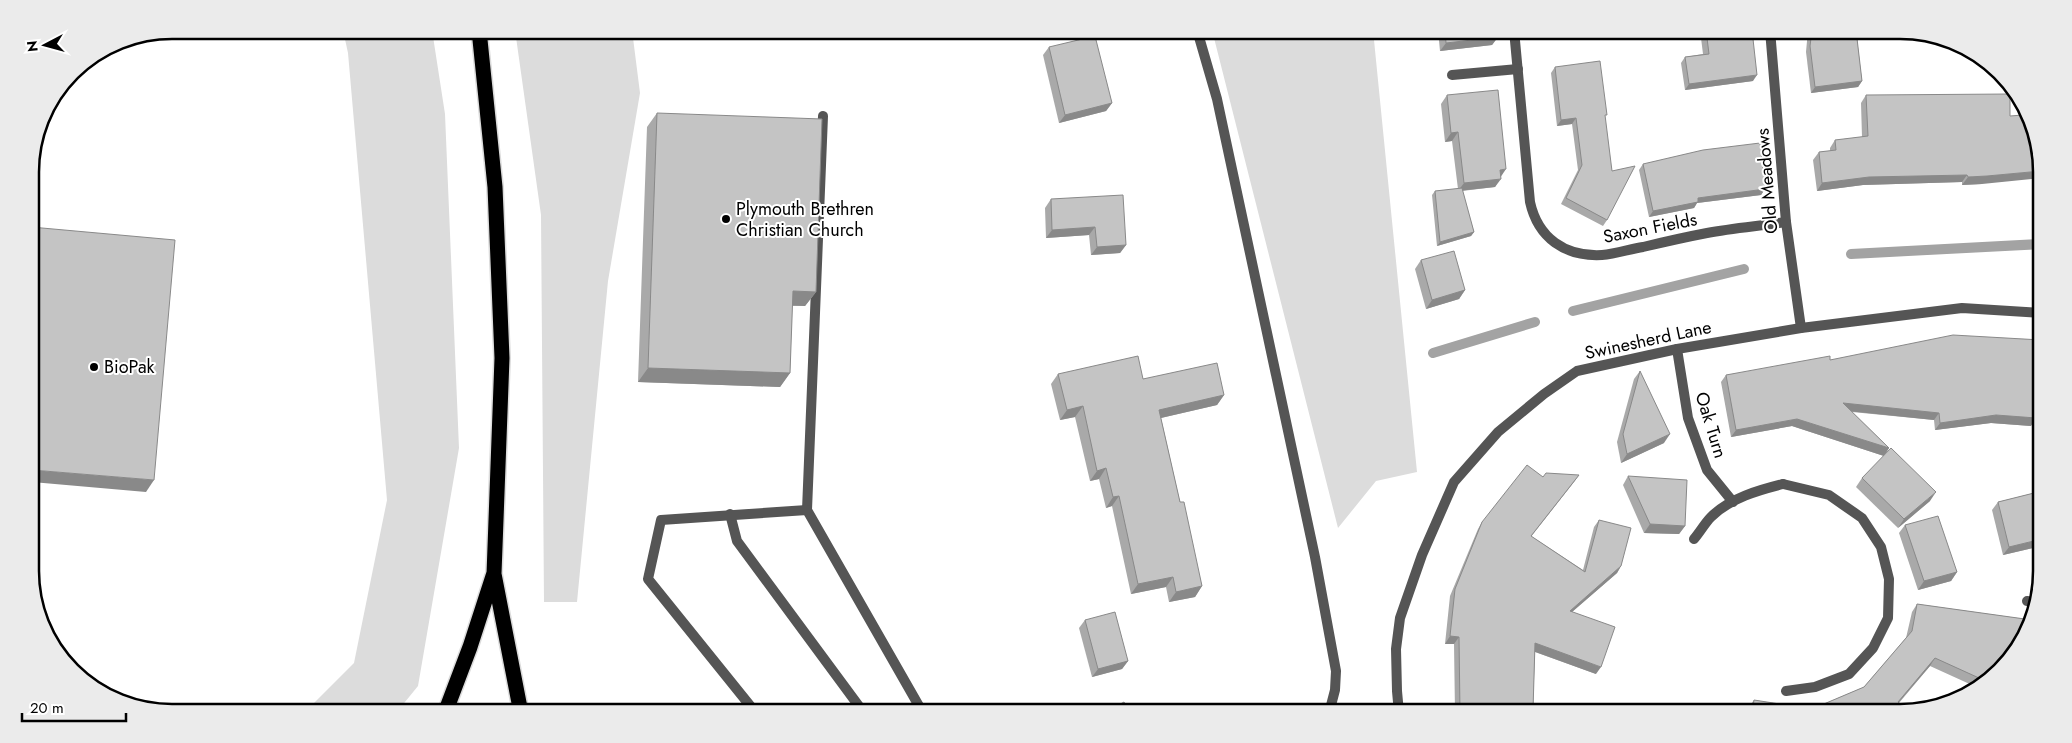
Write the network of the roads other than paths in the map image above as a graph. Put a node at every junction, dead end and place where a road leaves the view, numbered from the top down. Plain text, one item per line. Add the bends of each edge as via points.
1 (480, 39) edge
2 (1200, 39) edge
3 (1515, 39) edge
4 (1771, 39) edge
5 (1518, 69) junction
6 (1452, 75) dead end
7 (823, 116) dead end
8 (1786, 222) junction
9 (2033, 312) edge
10 (1801, 328) junction
11 (1677, 349) junction
12 (1733, 502) junction
13 (807, 510) junction
14 (730, 514) junction
15 (1694, 539) dead end
16 (494, 574) junction
17 (1786, 691) dead end
18 (448, 704) edge
19 (519, 704) edge
20 (749, 704) edge
21 (857, 704) edge
22 (918, 704) edge
23 (1331, 704) edge
24 (1399, 704) edge

1 - 16 highway via 495,187 502,358
2 - 23 street via 1217,99 1315,557 1336,671
3 - 5 street, Saxon Fields
4 - 8 street, Old Meadows
5 - 6 street
5 - 8 street, Saxon Fields via 1533,218 1543,233 1564,248 1581,254 1603,255 1710,232
7 - 13 street
8 - 10 street, Old Meadows
9 - 10 street, Swinesherd Lane via 1962,308
10 - 11 street, Swinesherd Lane
11 - 12 street, Oak Turn via 1688,418 1707,470
11 - 24 street, Swinesherd Lane via 1577,371 1498,432 1454,482 1422,554 1400,618 1396,649
12 - 15 street via 1712,516
12 - 17 street via 1758,490 1783,484 1829,495 1862,518 1881,547 1889,579 1888,618 1873,648 1850,674 1815,687
13 - 14 street
13 - 22 street
14 - 20 street via 661,520 648,579
14 - 21 street via 737,541
16 - 18 highway
16 - 19 highway

